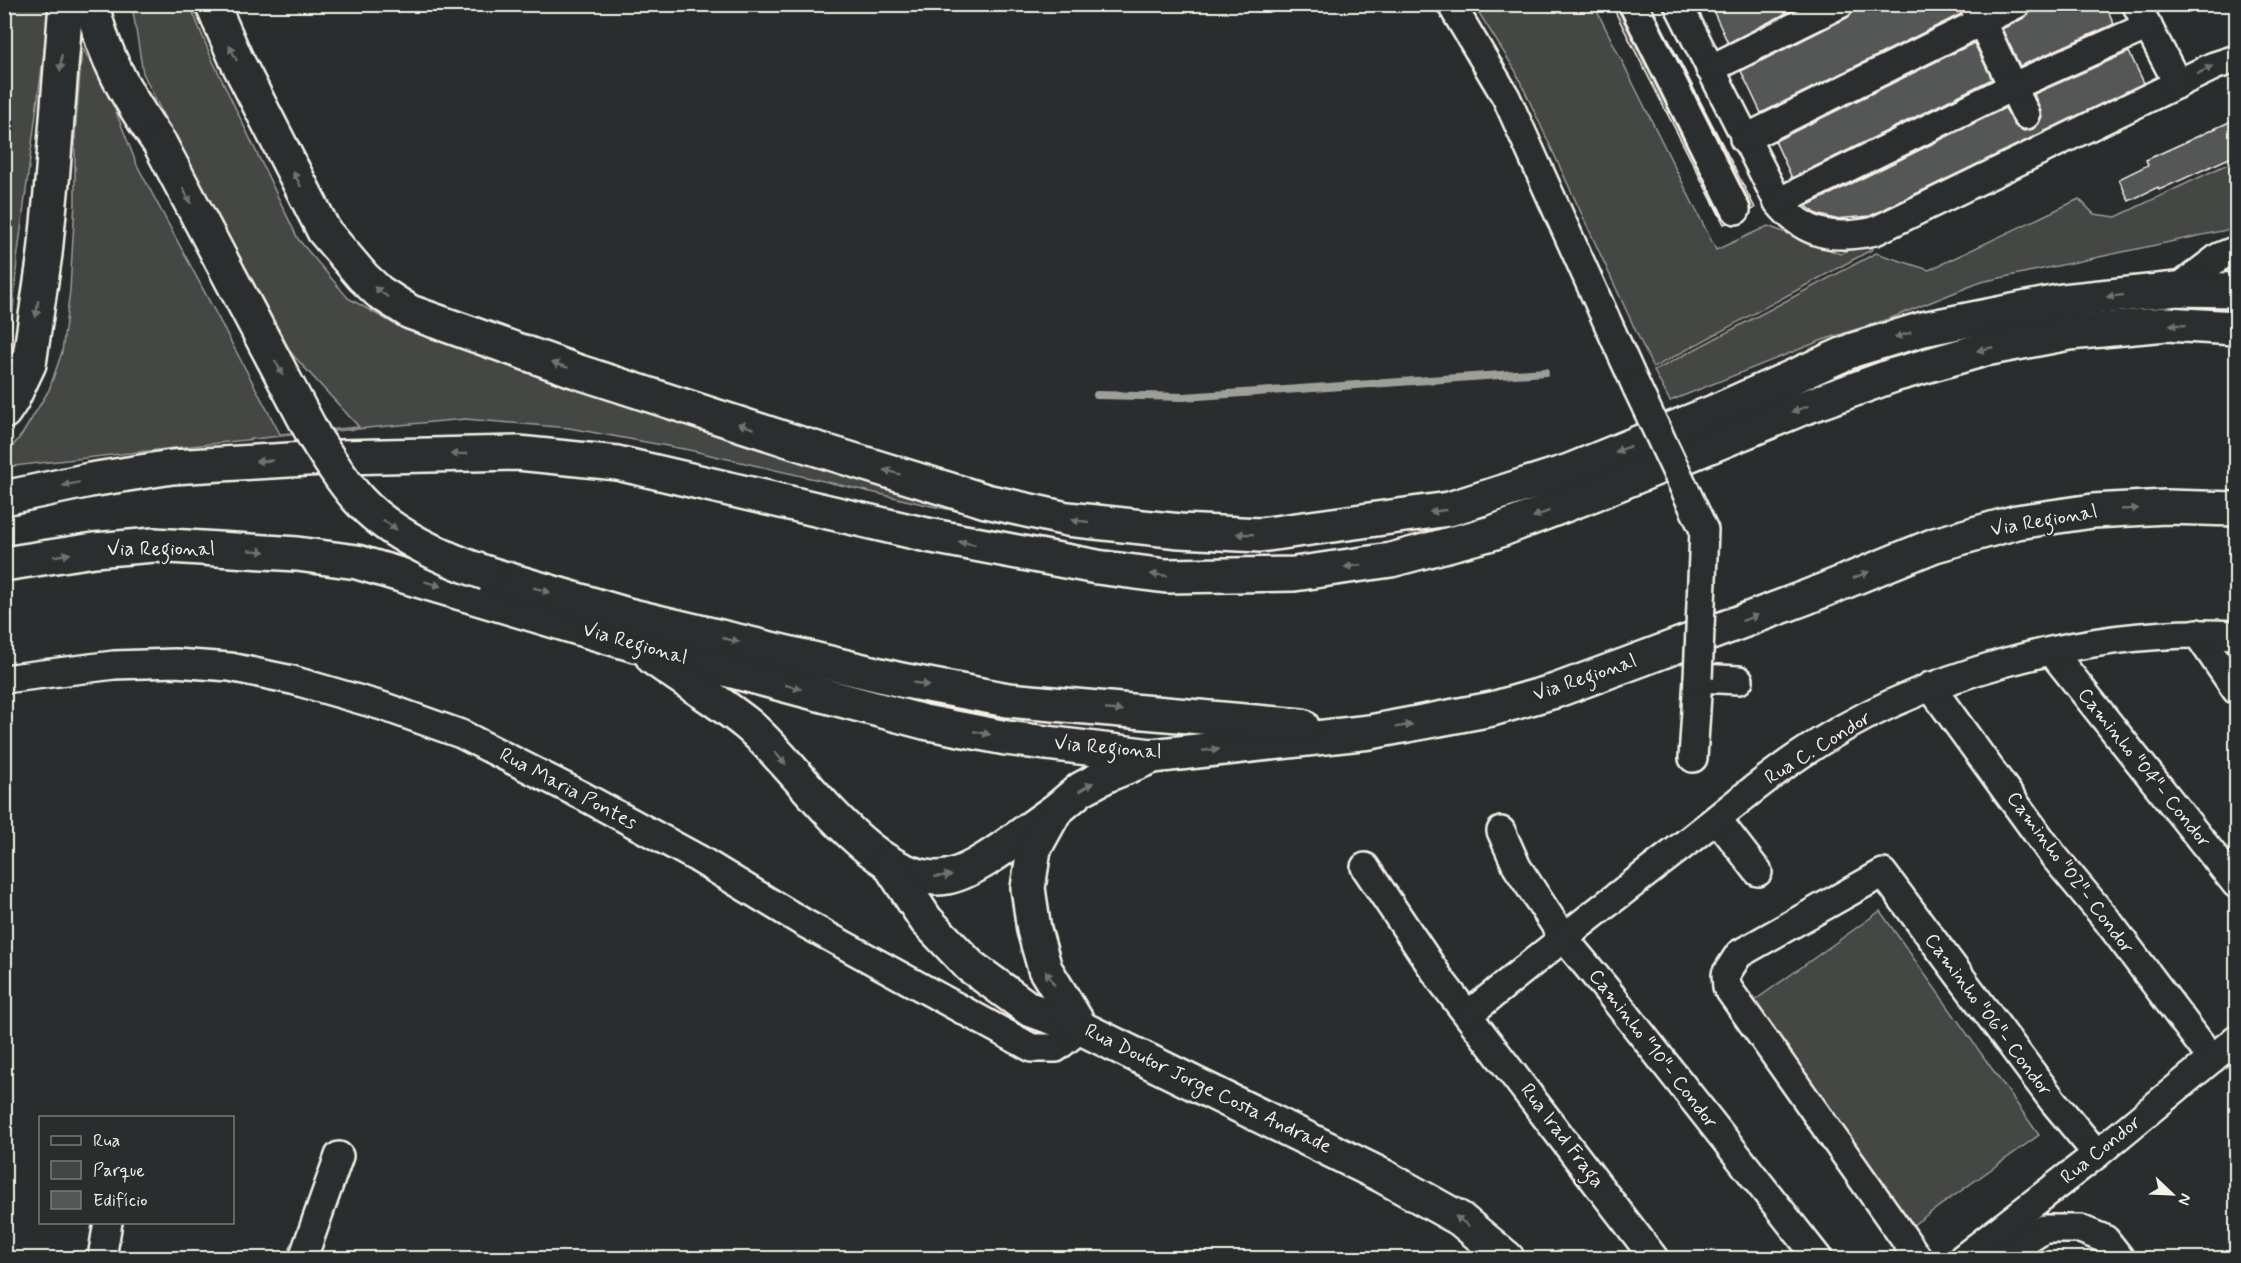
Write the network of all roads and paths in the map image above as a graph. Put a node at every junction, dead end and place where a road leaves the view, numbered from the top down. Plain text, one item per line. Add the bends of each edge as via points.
1 (66, 4) edge
2 (92, 4) edge
3 (115, 4) edge
4 (212, 4) edge
5 (1451, 4) edge
6 (1633, 4) edge
7 (1678, 4) edge
8 (1840, 4) edge
9 (2017, 4) edge
10 (1978, 13) edge
11 (2142, 16) edge
12 (2236, 59) edge
13 (1710, 69) junction
14 (2178, 84) junction
15 (2014, 86) junction
16 (2026, 115) dead end
17 (1744, 139) junction
18 (160, 144) junction
19 (1778, 202) junction
20 (1736, 210) dead end
21 (2236, 250) edge
22 (2176, 289) junction
23 (2236, 290) edge
24 (2236, 328) edge
25 (4, 412) edge
26 (4, 498) edge
27 (2236, 510) edge
28 (1180, 531) junction
29 (1039, 557) junction
30 (4, 564) edge
31 (2197, 633) junction
32 (2236, 635) edge
33 (635, 645) junction
34 (2052, 652) junction
35 (1698, 678) junction
36 (4, 679) edge
37 (1739, 680) dead end
38 (1930, 686) junction
39 (2236, 690) edge
40 (1370, 732) junction
41 (1152, 756) junction
42 (1693, 758) dead end
43 (1055, 811) junction
44 (1718, 819) junction
45 (1501, 831) dead end
46 (888, 862) junction
47 (1365, 867) dead end
48 (1758, 872) dead end
49 (2236, 884) edge
50 (1563, 937) junction
51 (1468, 1015) junction
52 (1081, 1028) junction
53 (2236, 1039) edge
54 (2212, 1059) junction
55 (2097, 1154) junction
56 (339, 1156) dead end
57 (108, 1224) edge
58 (102, 1258) edge
59 (303, 1258) edge
60 (1507, 1258) edge
61 (1654, 1258) edge
62 (1818, 1258) edge
63 (1918, 1258) edge
64 (1963, 1258) edge
65 (2000, 1258) edge
66 (2120, 1258) edge

1 -> 25 main road via 45,254 29,364
2 - 18 main road via 113,68
3 - 18 main road via 125,58
28 -> 4 main road via 1067,519 986,501 801,444 410,312 379,292 347,261 324,231
5 - 35 street, bridge via 1506,97 1704,530
6 - 20 street
7 - 13 street
8 - 13 street
9 - 10 street
10 - 15 street
10 - 17 street
11 - 14 street
11 - 15 street
14 -> 12 street
13 - 17 street
14 - 19 street via 1875,231 1850,237 1822,234 1790,217
15 - 16 street
15 - 19 street
17 - 19 street
18 -> 40 main road, bridge via 336,472 361,502 388,524 451,561 628,615 901,680 1008,700
21 - 22 street via 2218,256
22 - 23 main road
22 -> 28 main road via 2063,302 1923,329 1853,350 1569,471 1449,509 1260,535
24 -> 29 main road via 2166,324 2069,333 1985,349 1800,408 1492,533 1391,560 1294,574 1166,576
29 -> 26 main road via 617,463 518,453 340,457 172,467
40 -> 27 main road, Via Regional via 1492,709 1555,690 1935,545 2017,522 2093,511 2166,507
28 - 29 main road
30 -> 33 main road, Via Regional via 154,545 297,554 357,562
31 - 32 street, Rua C. Condor
31 - 34 street, Rua C. Condor via 2124,639
31 - 39 street
33 -> 41 main road, Via Regional via 924,722 1006,738
33 -> 46 main road via 747,724 852,835
34 - 38 street, Rua C. Condor
34 - 49 street, Caminho "04"- Condor
35 - 37 street
35 - 42 street
36 - 52 street, Rua Maria Pontes via 114,665 175,663 230,667 382,706 461,734 583,796 1032,1048 1056,1047
38 - 44 street, Rua C. Condor via 1797,756
38 - 54 street, Caminho "02"- Condor via 2052,854
41 -> 40 main road, Via Regional
43 -> 41 main road, Rua Doutor Jorge Costa Andrade via 1090,784
46 -> 43 main road via 918,875 945,877 969,870
52 -> 43 main road, Rua Doutor Jorge Costa Andrade via 1045,969 1028,888 1034,849
44 - 48 street
44 - 50 street, Rua C. Condor
45 - 50 street, Caminho "10"- Condor via 1517,867
46 - 52 main road via 926,920 970,966 1029,1009
47 - 51 street, Rua Irad Fraga
50 - 51 street, Rua C. Condor
50 - 62 street, Caminho "10"- Condor
51 - 61 street, Rua Irad Fraga
60 -> 52 main road, Rua Doutor Jorge Costa Andrade via 1460,1219 1383,1176
53 - 54 street, Rua Condor
54 - 55 street, Rua Condor
55 - 63 street, Caminho "06"- Condor via 1883,873 1739,954 1726,974 1727,987
55 - 64 street, Rua Condor
56 - 59 street
57 - 58 street
65 - 66 street via 2044,1229 2080,1229 2105,1239

